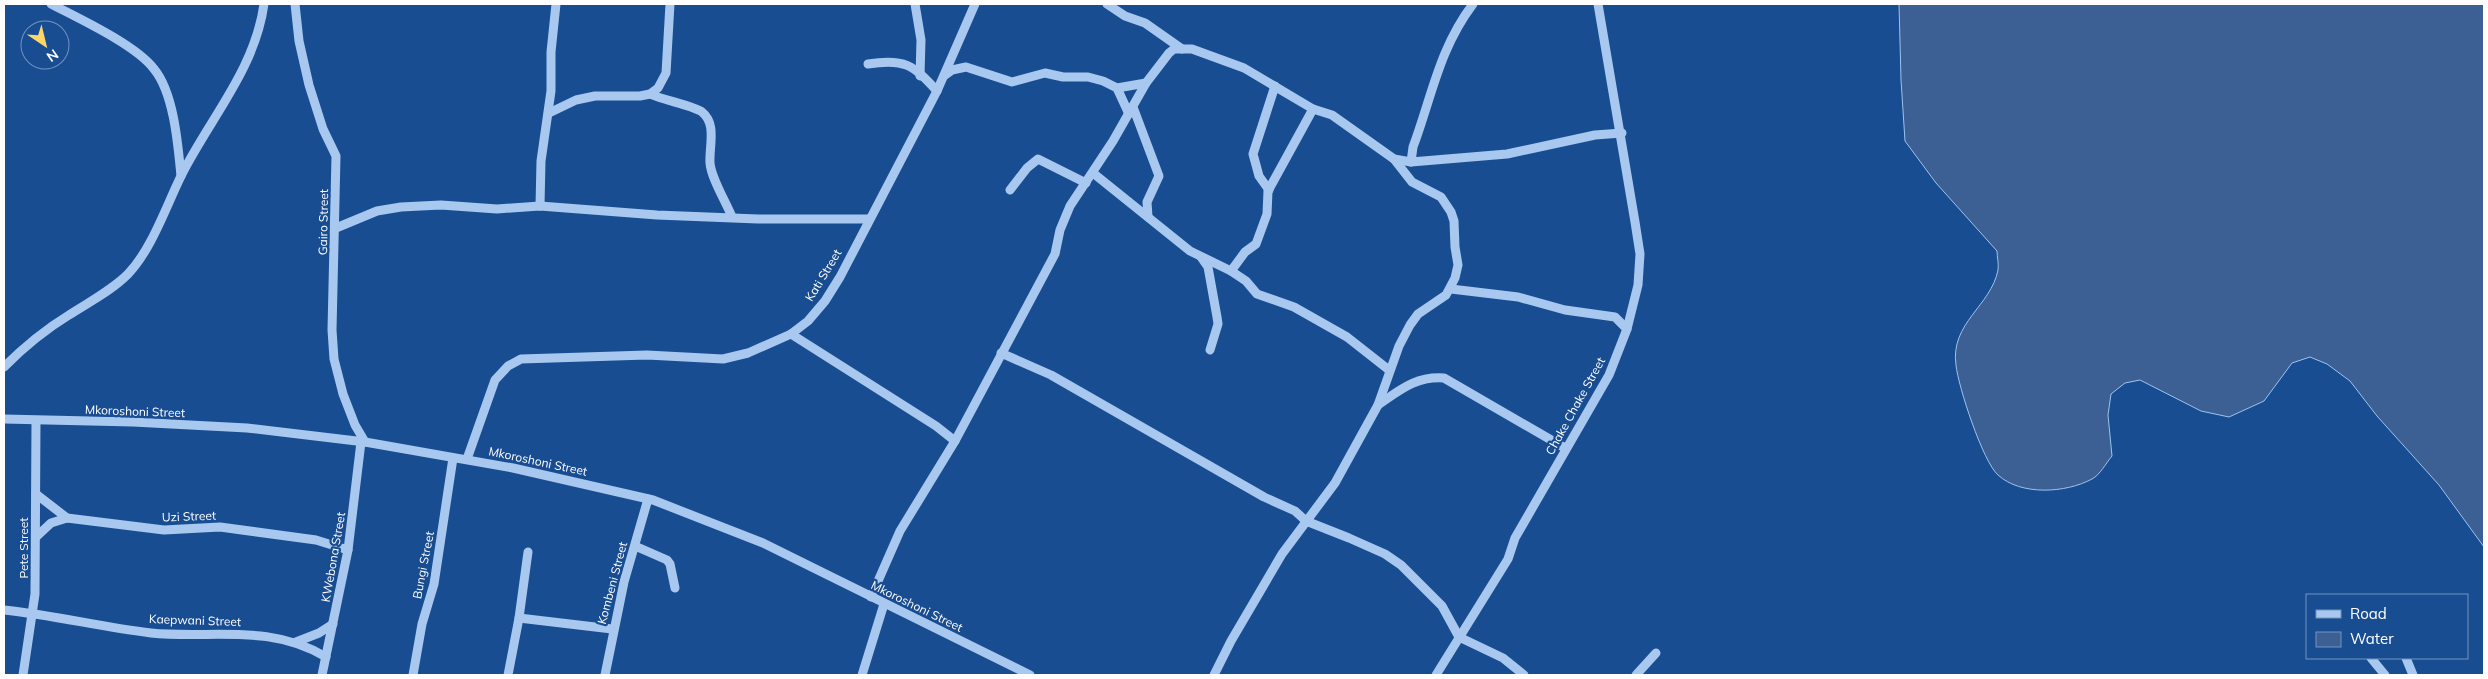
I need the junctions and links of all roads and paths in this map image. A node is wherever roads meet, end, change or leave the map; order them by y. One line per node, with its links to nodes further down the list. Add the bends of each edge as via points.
1 (51, 4): 27 (street, via 117,40 154,68 164,86 178,146)
2 (264, 4): 27 (street, via 258,32 242,73)
3 (295, 4): 35 (street, Gairo Street, via 309,85 323,129 336,156)
4 (556, 4): 22 (street)
5 (670, 4): 19 (street, via 666,73 663,83)
6 (914, 4): 13 (street, via 921,40)
7 (975, 4): 14 (street, Kati Street)
8 (1107, 4): 11 (street, via 1125,16 1145,23)
9 (1473, 4): 25 (street, via 1444,51)
10 (1598, 4): 23 (street, Chake Chake Street)
11 (1182, 49): 15 (street, via 1169,53); 16 (street, via 1200,51 1244,68)
12 (868, 64): 13 (street, via 895,61 908,64)
13 (920, 76): 18 (street)
14 (943, 78): 17 (street, via 952,70 966,67 1012,82 1045,73 1088,77); 18 (street, Kati Street)
15 (1146, 84): 17 (street); 21 (street)
16 (1275, 86): 20 (street); 30 (street, via 1253,154 1259,176)
17 (1117, 88): 21 (street)
18 (937, 91): 34 (street, Kati Street)
19 (650, 94): 22 (street, via 585,98 566,103); 32 (street, via 699,110 707,118 711,129 711,172)
20 (1313, 109): 24 (street, via 1332,115); 30 (street)
21 (1131, 111): 26 (street); 33 (street, via 1159,176 1147,202)
22 (549, 113): 31 (street, via 541,161)
23 (1622, 133): 25 (street, via 1595,135 1507,154); 39 (street, Chake Chake Street, via 1640,254 1638,285)
24 (1394, 159): 25 (street); 38 (street, via 1412,182 1441,197 1451,212 1458,265)
25 (1411, 162)
26 (1093, 173): 28 (street); 33 (street)
27 (181, 176): 43 (street, via 168,208 130,272 111,289 48,330)
28 (1086, 183): 29 (street, via 1038,159); 42 (street, via 1070,206 1054,254)
29 (1010, 190)
30 (1269, 190): 37 (street, via 1266,195 1268,214 1256,244 1245,252)
31 (540, 206): 32 (street); 35 (street, via 497,209 401,207 377,211)
32 (732, 217): 34 (street)
33 (1148, 217): 36 (street)
34 (869, 219): 40 (street, Kati Street, via 826,301)
35 (336, 228): 49 (street, Gairo Street, via 334,359 343,394)
36 (1201, 257): 37 (street); 41 (street, via 1208,267 1218,324)
37 (1231, 271): 44 (street, via 1257,294 1308,315 1347,337)
38 (1451, 289): 39 (street, via 1518,297 1566,310 1615,317); 44 (street, via 1418,314)
39 (1627, 329): 50 (street, Chake Chake Street, via 1609,375)
40 (791, 334): 48 (street); 52 (street, Kati Street, via 764,348 723,360 647,355 522,359 508,366 495,380)
41 (1210, 350)
42 (1001, 353): 48 (street); 56 (street, via 1051,375 1264,497 1295,511)
43 (4, 367)
44 (1389, 370): 45 (street)
45 (1378, 405): 50 (street, via 1420,380 1444,378); 56 (street, via 1335,483)
46 (4, 419): 47 (street, Mkoroshoni Street)
47 (36, 421): 49 (street, Mkoroshoni Street, via 228,427); 53 (street, Pete Street)
48 (955, 441): 62 (street, via 900,531)
49 (363, 442): 51 (street, Mkoroshoni Street); 59 (street, KWebona Street)
50 (1565, 448): 69 (street, Chake Chake Street, via 1515,538 1508,559)
51 (454, 458): 52 (street, Mkoroshoni Street); 77 (street, Bungi Street, via 434,584 422,624)
52 (467, 459): 54 (street, Mkoroshoni Street)
53 (36, 494): 55 (street); 57 (street, Pete Street)
54 (648, 499): 58 (street, Kombeni Street); 62 (street, Mkoroshoni Street, via 763,543)
55 (67, 518): 57 (street, via 51,523); 59 (street, Uzi Street, via 164,530 220,527 316,540)
56 (1306, 521): 69 (street, via 1385,554 1401,565 1442,606); 82 (street, via 1273,569)
57 (36, 537): 65 (street, Pete Street)
58 (635, 546): 61 (street, via 667,560); 68 (street, Kombeni Street)
59 (348, 550): 67 (street, KWebona Street)
60 (528, 552): 66 (street)
61 (675, 588)
62 (871, 597): 63 (street, Mkoroshoni Street)
63 (884, 604): 80 (street); 81 (street, Mkoroshoni Street)
64 (4, 610): 65 (street, Kaepwani Street)
65 (32, 613): 70 (street, Kaepwani Street, via 151,633 260,634); 75 (street, Pete Street)
66 (519, 618): 68 (street); 78 (street)
67 (333, 624): 70 (street); 72 (street, KWebona Street)
68 (612, 629): 79 (street, Kombeni Street)
69 (1458, 637): 83 (street, Chake Chake Street); 84 (street, via 1503,658)
70 (296, 642): 72 (street, Kaepwani Street)
71 (1656, 653): 85 (street)
72 (326, 657): 76 (street, KWebona Street)
73 (2372, 659): 86 (street)
74 (2406, 659): 87 (street)
75 (23, 675)
76 (322, 675)
77 (413, 675)
78 (508, 675)
79 (605, 675)
80 (862, 675)
81 (1030, 675)
82 (1214, 675)
83 (1436, 675)
84 (1524, 675)
85 (1636, 675)
86 (2385, 675)
87 (2413, 675)

